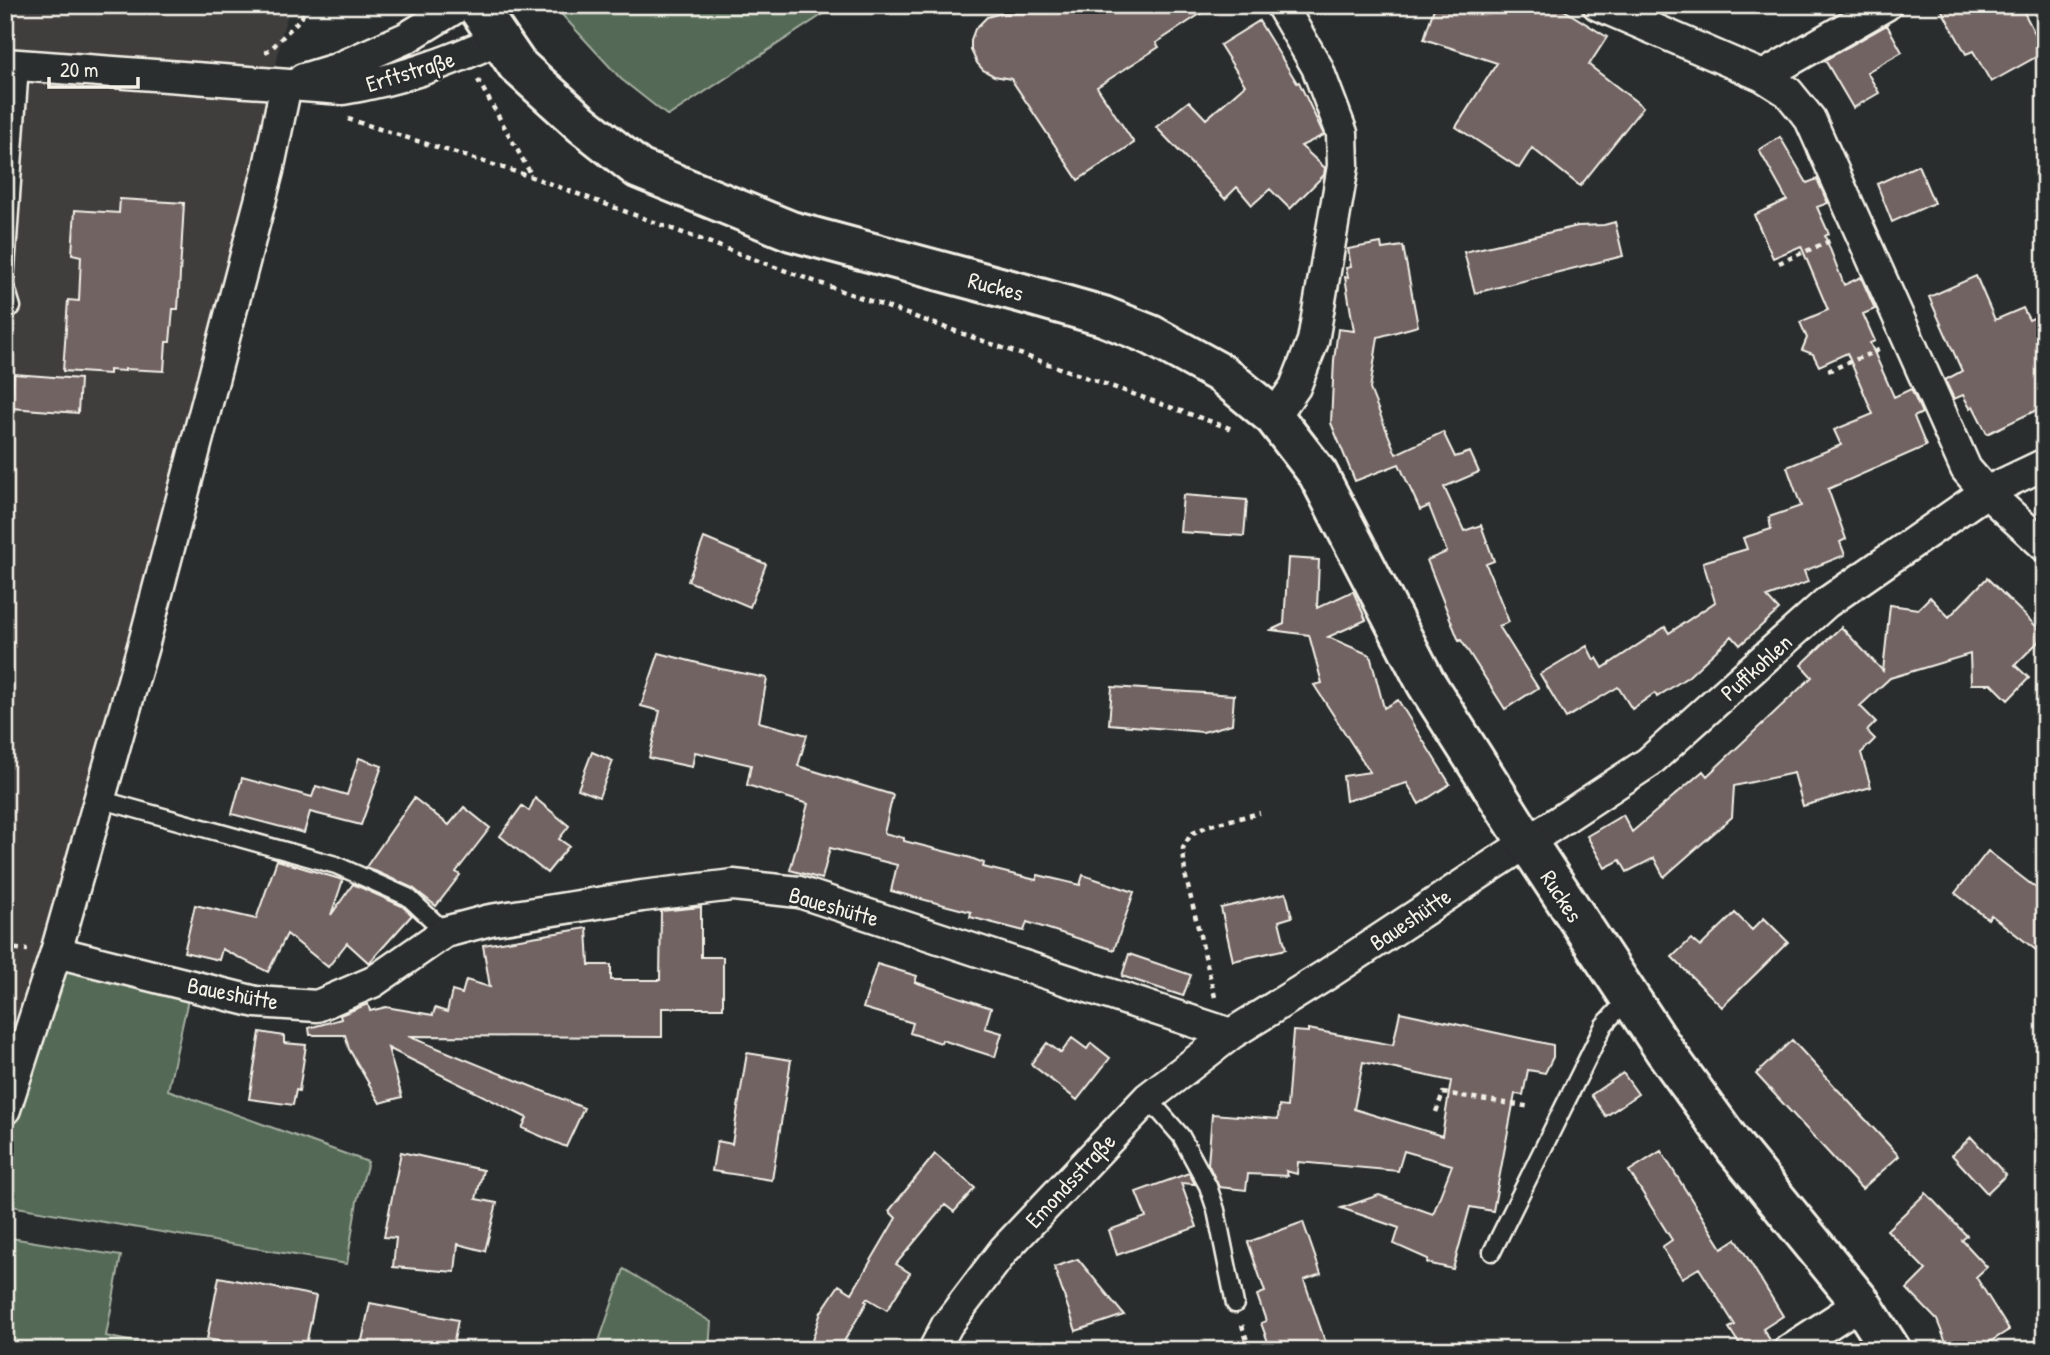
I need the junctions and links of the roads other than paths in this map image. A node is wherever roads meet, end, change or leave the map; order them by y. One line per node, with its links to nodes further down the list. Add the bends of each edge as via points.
1 (460, 5): 9 (street, Erftstraße, via 406,38 336,69)
2 (476, 5): 6 (main road, Ruckes)
3 (1281, 5): 12 (street, via 1317,67 1342,133 1343,166 1313,341 1295,387)
4 (1598, 5): 8 (street)
5 (1886, 5): 8 (street)
6 (501, 16): 9 (street, Erftstraße, via 464,55 385,82 343,89); 12 (main road, Ruckes, via 577,99 698,195 791,231 1115,321 1222,374)
7 (13, 64): 9 (street, Erftstraße); 10 (lane)
8 (1763, 76): 14 (street, via 1788,92 1810,120 1966,469)
9 (285, 85): 16 (street, via 265,184)
10 (5, 284): 11 (lane)
11 (12, 307)
12 (1274, 417): 17 (main road, Ruckes, via 1318,474 1426,683)
13 (2045, 464): 14 (street, Puffkohlen)
14 (1986, 492): 15 (street); 17 (street, Puffkohlen, via 1826,603 1650,762)
15 (2045, 546)
16 (99, 800): 18 (lane, via 337,865 408,897); 19 (street)
17 (1527, 842): 20 (main road, Ruckes); 21 (street, Baueshütte, via 1326,975)
18 (445, 932): 19 (street, Baueshütte, via 373,982 317,1006 256,1002); 21 (street, Baueshütte, via 490,920 704,888 733,885 799,892)
19 (57, 952): 23 (street)
20 (1629, 997): 24 (lane, via 1604,1025); 25 (main road, Ruckes, via 1727,1138)
21 (1223, 1031): 22 (street, Emondsstraße)
22 (1148, 1098): 26 (lane, via 1181,1136 1208,1186); 27 (street, Emondsstraße, via 1004,1250 947,1325)
23 (5, 1109)
24 (1492, 1252)
25 (1861, 1303): 28 (street); 29 (main road, Ruckes)
26 (1235, 1304)
27 (934, 1350)
28 (1789, 1350)
29 (1891, 1350)

